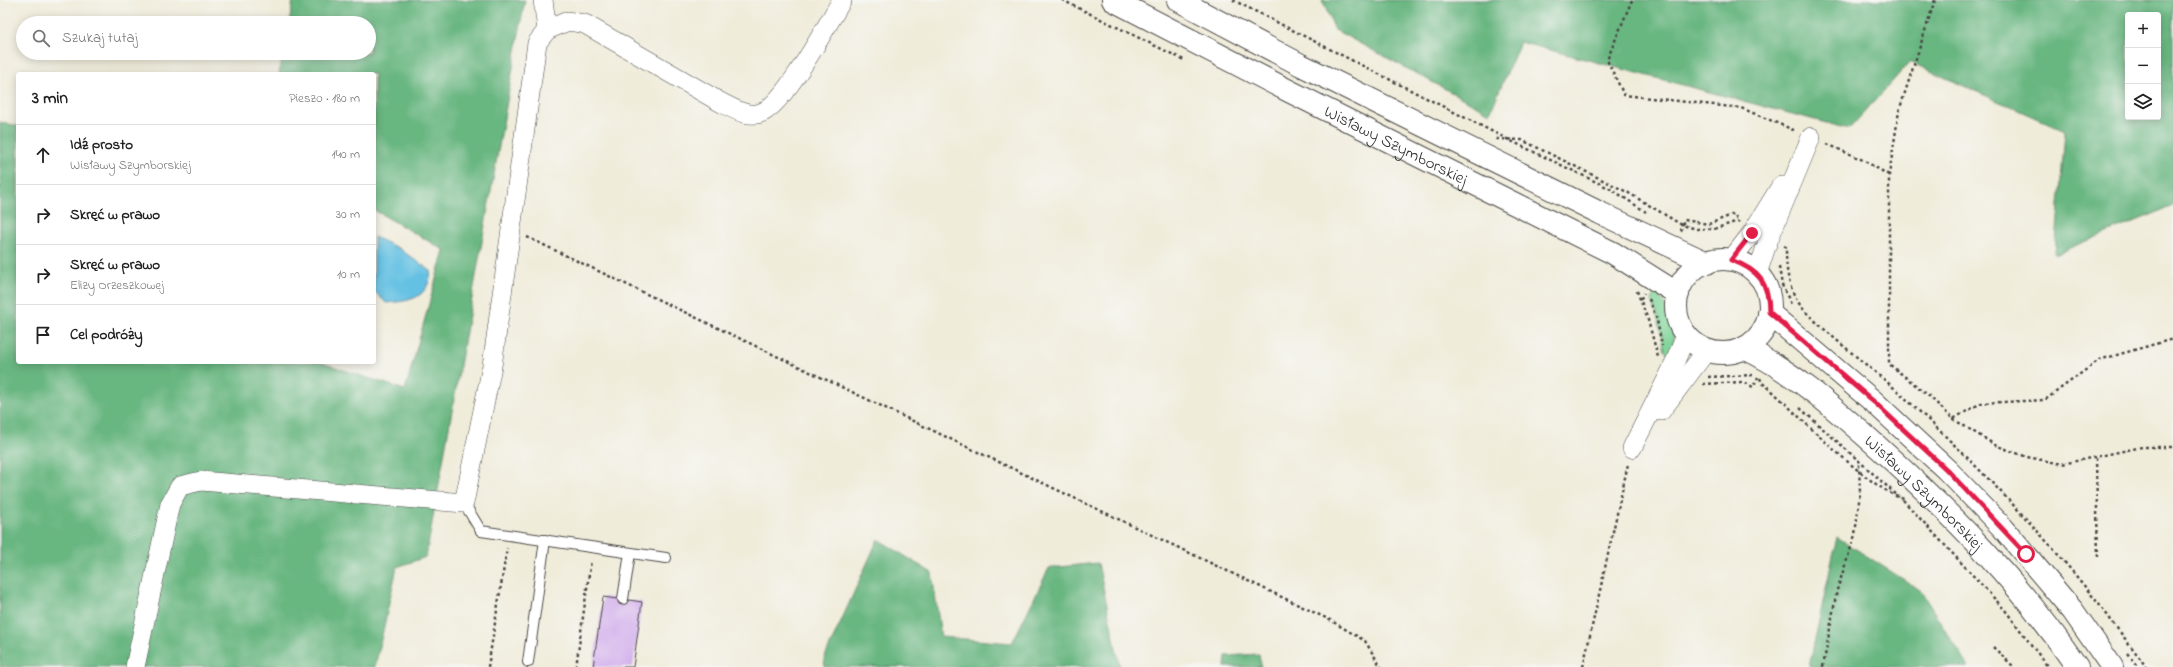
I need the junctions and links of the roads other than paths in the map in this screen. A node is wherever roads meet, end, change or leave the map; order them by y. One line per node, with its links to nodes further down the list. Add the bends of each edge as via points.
1 (543, 0): 5 (street)
2 (842, 0): 5 (street, via 781,98 762,113 742,113 585,24 568,21)
3 (1113, 0): 9 (main road, Wisławy Szymborskiej, via 1613,253)
4 (1178, 0): 7 (main road, Wisławy Szymborskiej, via 1301,65)
5 (547, 30): 14 (street, via 537,43 509,229 492,366)
6 (1731, 260): 7 (main road); 8 (main road, via 1745,265); 8 (street, via 1752,233 1811,137)
7 (1707, 263): 9 (main road, via 1688,275)
8 (1757, 274): 10 (main road, via 1765,285 1769,298)
9 (1678, 294): 11 (main road, via 1676,308 1679,322)
10 (1769, 312): 12 (main road, via 1761,333); 22 (main road, Wisławy Szymborskiej, via 1874,402 2003,528 2073,611)
11 (1686, 335): 13 (main road); 13 (street, via 1632,448)
12 (1744, 348): 13 (main road, via 1719,353); 21 (main road, Wisławy Szymborskiej, via 1768,360 1812,390 1921,486 1990,555 2051,628)
13 (1706, 350)
14 (464, 503): 15 (lane, via 481,531); 20 (street, via 201,481 180,486 170,504)
15 (545, 540): 16 (lane); 19 (lane)
16 (630, 552): 17 (lane); 18 (lane)
17 (666, 558)
18 (623, 600)
19 (528, 662)
20 (136, 667)
21 (2077, 667)
22 (2112, 667)

